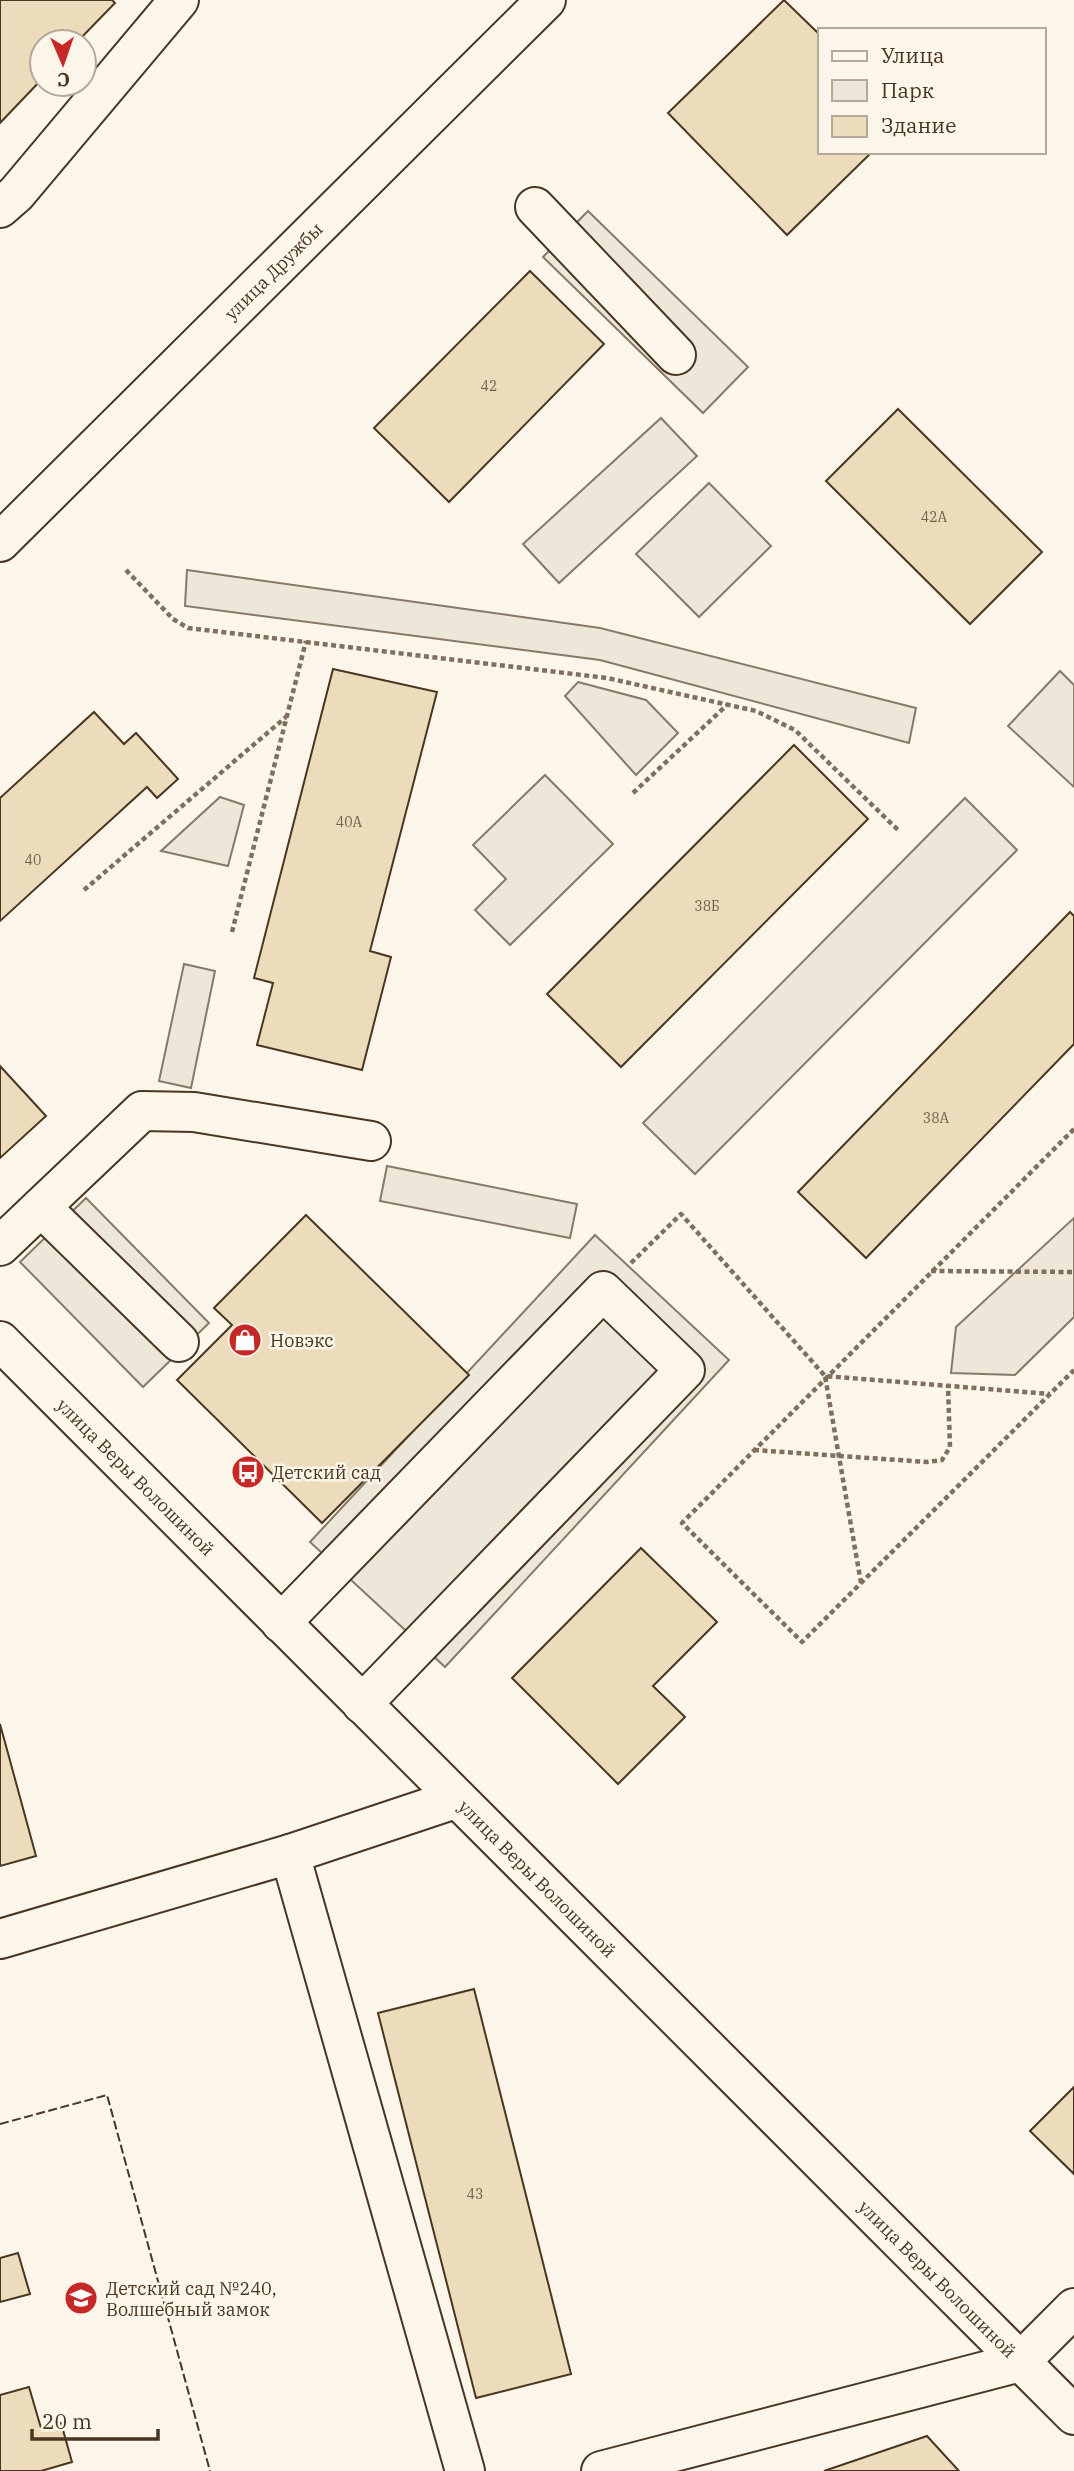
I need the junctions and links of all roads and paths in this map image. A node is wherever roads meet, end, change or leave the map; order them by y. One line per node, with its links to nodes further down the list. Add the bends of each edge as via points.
1 (179, 0): 4 (street)
2 (546, 0): 6 (street, улица Дружбы)
3 (535, 207): 5 (street)
4 (0, 208)
5 (676, 355)
6 (0, 542)
7 (126, 570): 8 (path, via 173,619 188,628)
8 (306, 641): 9 (path, via 607,678); 10 (path)
9 (727, 704): 11 (path); 12 (path, via 756,711 795,730)
10 (287, 716): 13 (path); 14 (path)
11 (633, 793)
12 (898, 830)
13 (85, 890)
14 (232, 932)
15 (1074, 1129): 19 (path)
16 (371, 1141): 17 (street, via 194,1112 142,1111)
17 (41, 1207): 18 (street); 23 (street)
18 (0, 1246)
19 (931, 1271): 20 (path); 25 (path)
20 (1074, 1272)
21 (603, 1291): 25 (path, via 681,1214); 31 (street); 32 (street, via 685,1370)
22 (0, 1341): 31 (street, улица Веры Волошиной)
23 (179, 1342)
24 (1074, 1370): 27 (path)
25 (825, 1377): 26 (path); 28 (path); 29 (path)
26 (948, 1385): 27 (path); 29 (path, via 950,1447 942,1460)
27 (1051, 1394): 30 (path)
28 (753, 1450): 29 (path); 30 (path, via 682,1523 802,1642)
29 (839, 1456): 30 (path)
30 (861, 1583)
31 (281, 1623): 32 (street, улица Веры Волошиной)
32 (362, 1704): 33 (street, улица Веры Волошиной)
33 (455, 1799): 34 (street); 37 (street, улица Веры Волошиной)
34 (290, 1854): 35 (street); 40 (street)
35 (0, 1939)
36 (1074, 2308): 37 (street)
37 (1020, 2362): 38 (street, улица Веры Волошиной); 39 (street)
38 (1074, 2415)
39 (626, 2468)
40 (465, 2471)

